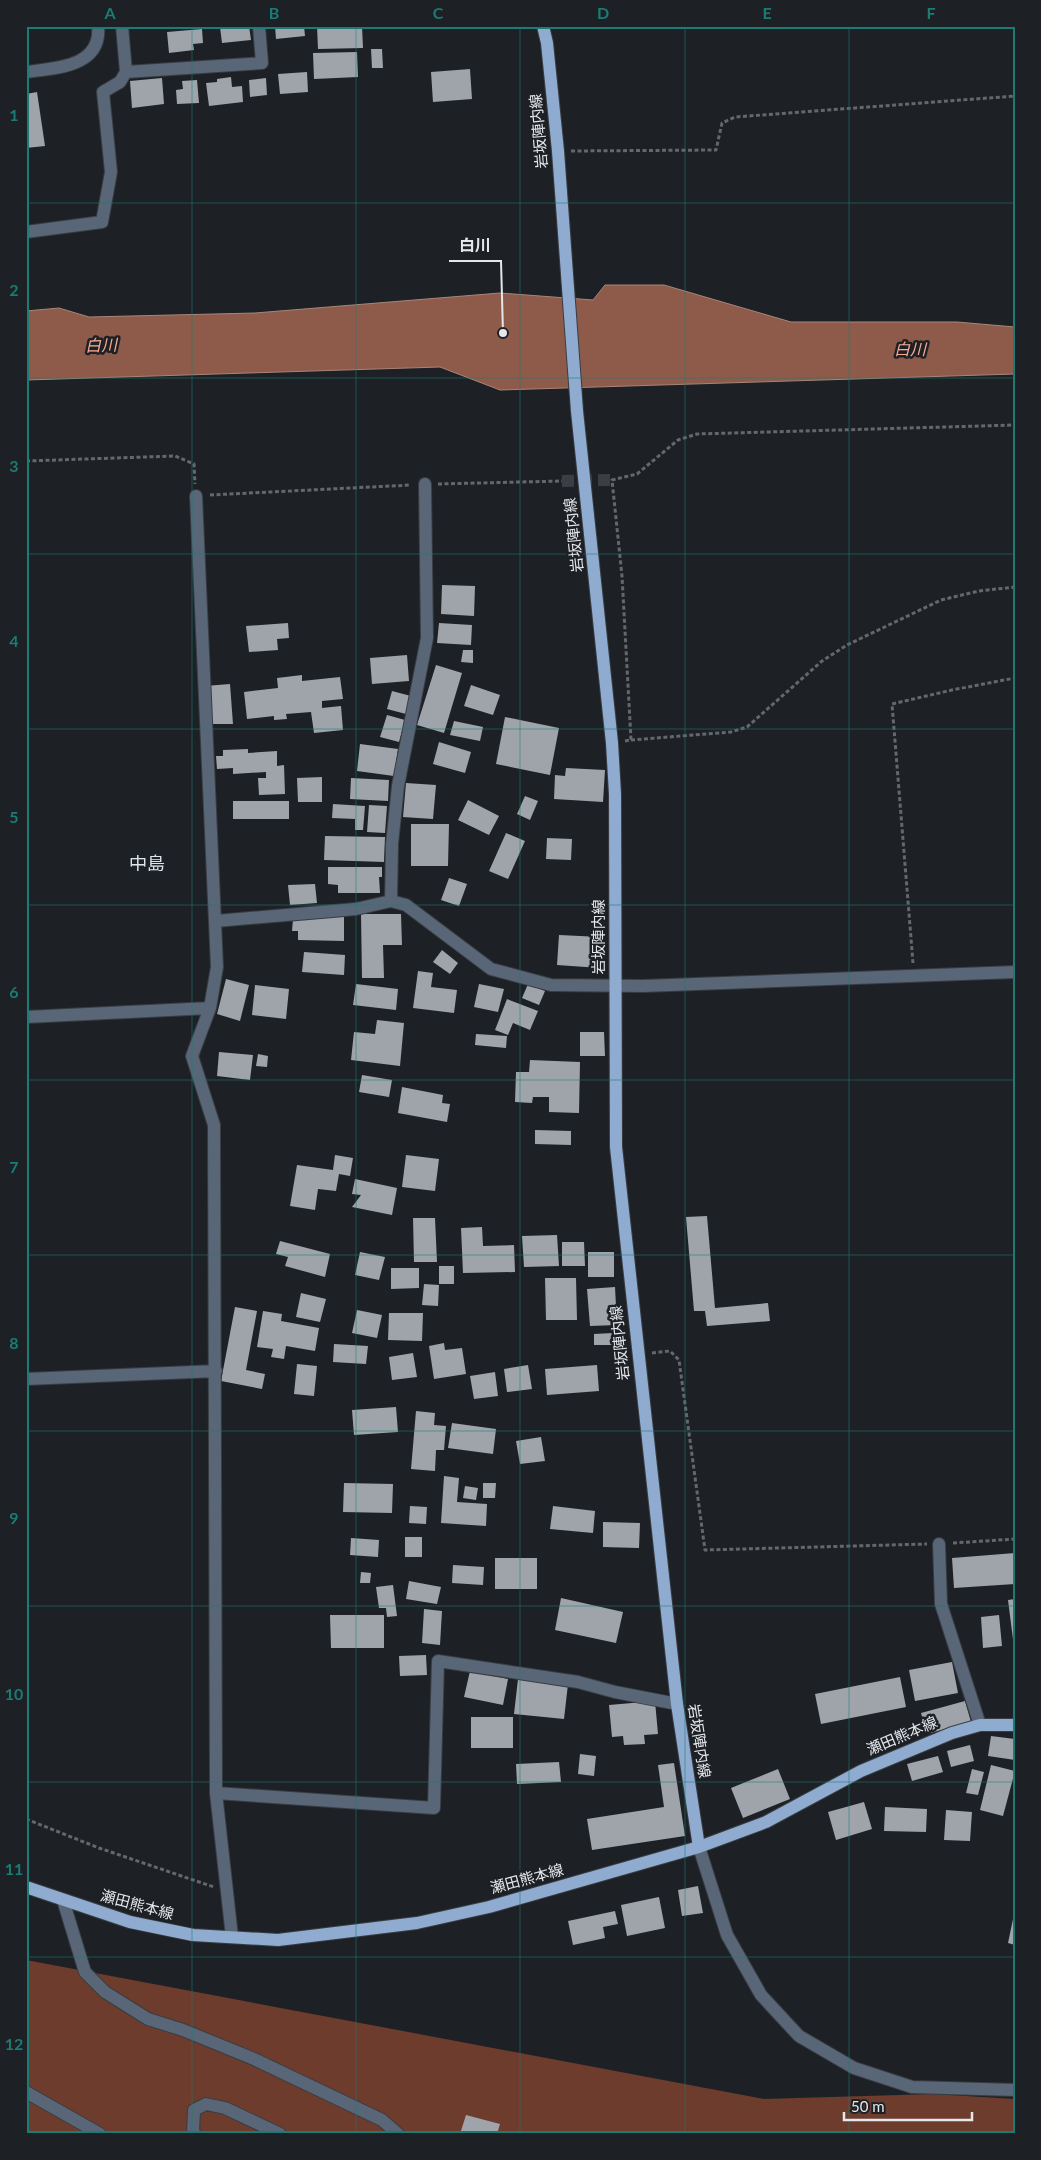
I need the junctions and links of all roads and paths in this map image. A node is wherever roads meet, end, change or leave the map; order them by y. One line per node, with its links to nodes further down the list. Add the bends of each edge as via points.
1 (98, 26): 5 (street, via 99,36 92,54 71,65)
2 (122, 26): 6 (street)
3 (259, 26): 6 (street, via 262,63)
4 (543, 26): 8 (main road, 岩坂陣内線)
5 (26, 72)
6 (126, 72): 9 (street, via 120,82 104,92 111,172 102,222)
7 (1015, 96): 8 (path, via 735,117 722,123 716,150)
8 (558, 151): 18 (main road, 岩坂陣内線, via 577,411)
9 (26, 232)
10 (1015, 425): 17 (path, via 697,434 678,440 637,474 612,480 622,576)
11 (26, 460): 14 (path, via 175,456 194,464)
12 (562, 481): 13 (path)
13 (425, 484): 14 (path); 19 (street, via 427,638 398,786)
14 (196, 496): 20 (street)
15 (1015, 586): 17 (path, via 941,600 847,645 822,661 747,727 731,732)
16 (1015, 678): 22 (path, via 892,704)
17 (631, 740): 18 (path)
18 (612, 742): 23 (main road, 岩坂陣内線)
19 (391, 901): 20 (street, via 356,908); 23 (street, via 406,905 491,968 551,985)
20 (216, 921): 24 (street, via 217,967)
21 (1015, 972): 22 (street)
22 (914, 976): 23 (street)
23 (615, 985): 26 (main road, 岩坂陣内線, via 616,1147)
24 (210, 1008): 25 (street); 27 (street, via 192,1056 214,1126)
25 (26, 1017)
26 (638, 1355): 30 (path, via 670,1351 679,1360 705,1550); 31 (main road, 岩坂陣内線)
27 (216, 1371): 28 (street); 34 (street)
28 (26, 1380)
29 (1015, 1539): 30 (path)
30 (939, 1544): 32 (street, via 941,1604)
31 (677, 1704): 34 (street, via 578,1682 438,1661 434,1808); 36 (main road, 岩坂陣内線)
32 (980, 1725): 33 (main road, 瀬田熊本線); 36 (main road, 瀬田熊本線, via 912,1748 861,1771 766,1822)
33 (1015, 1725)
34 (216, 1793): 38 (street)
35 (26, 1819): 38 (path)
36 (699, 1847): 40 (main road, 瀬田熊本線, via 489,1907 417,1923 278,1940); 41 (street, via 727,1935 761,1994 799,2036 854,2068 912,2087)
37 (26, 1886): 39 (main road, 瀬田熊本線)
38 (226, 1892): 40 (street)
39 (63, 1900): 40 (main road, 瀬田熊本線, via 130,1922 193,1935); 46 (street, via 85,1972 105,1992 148,2019 254,2060 382,2120)
40 (232, 1937)
41 (1015, 2090)
42 (26, 2092): 43 (street)
43 (100, 2134)
44 (195, 2134): 45 (street, via 194,2110 206,2104 225,2108)
45 (280, 2134)
46 (398, 2134)

